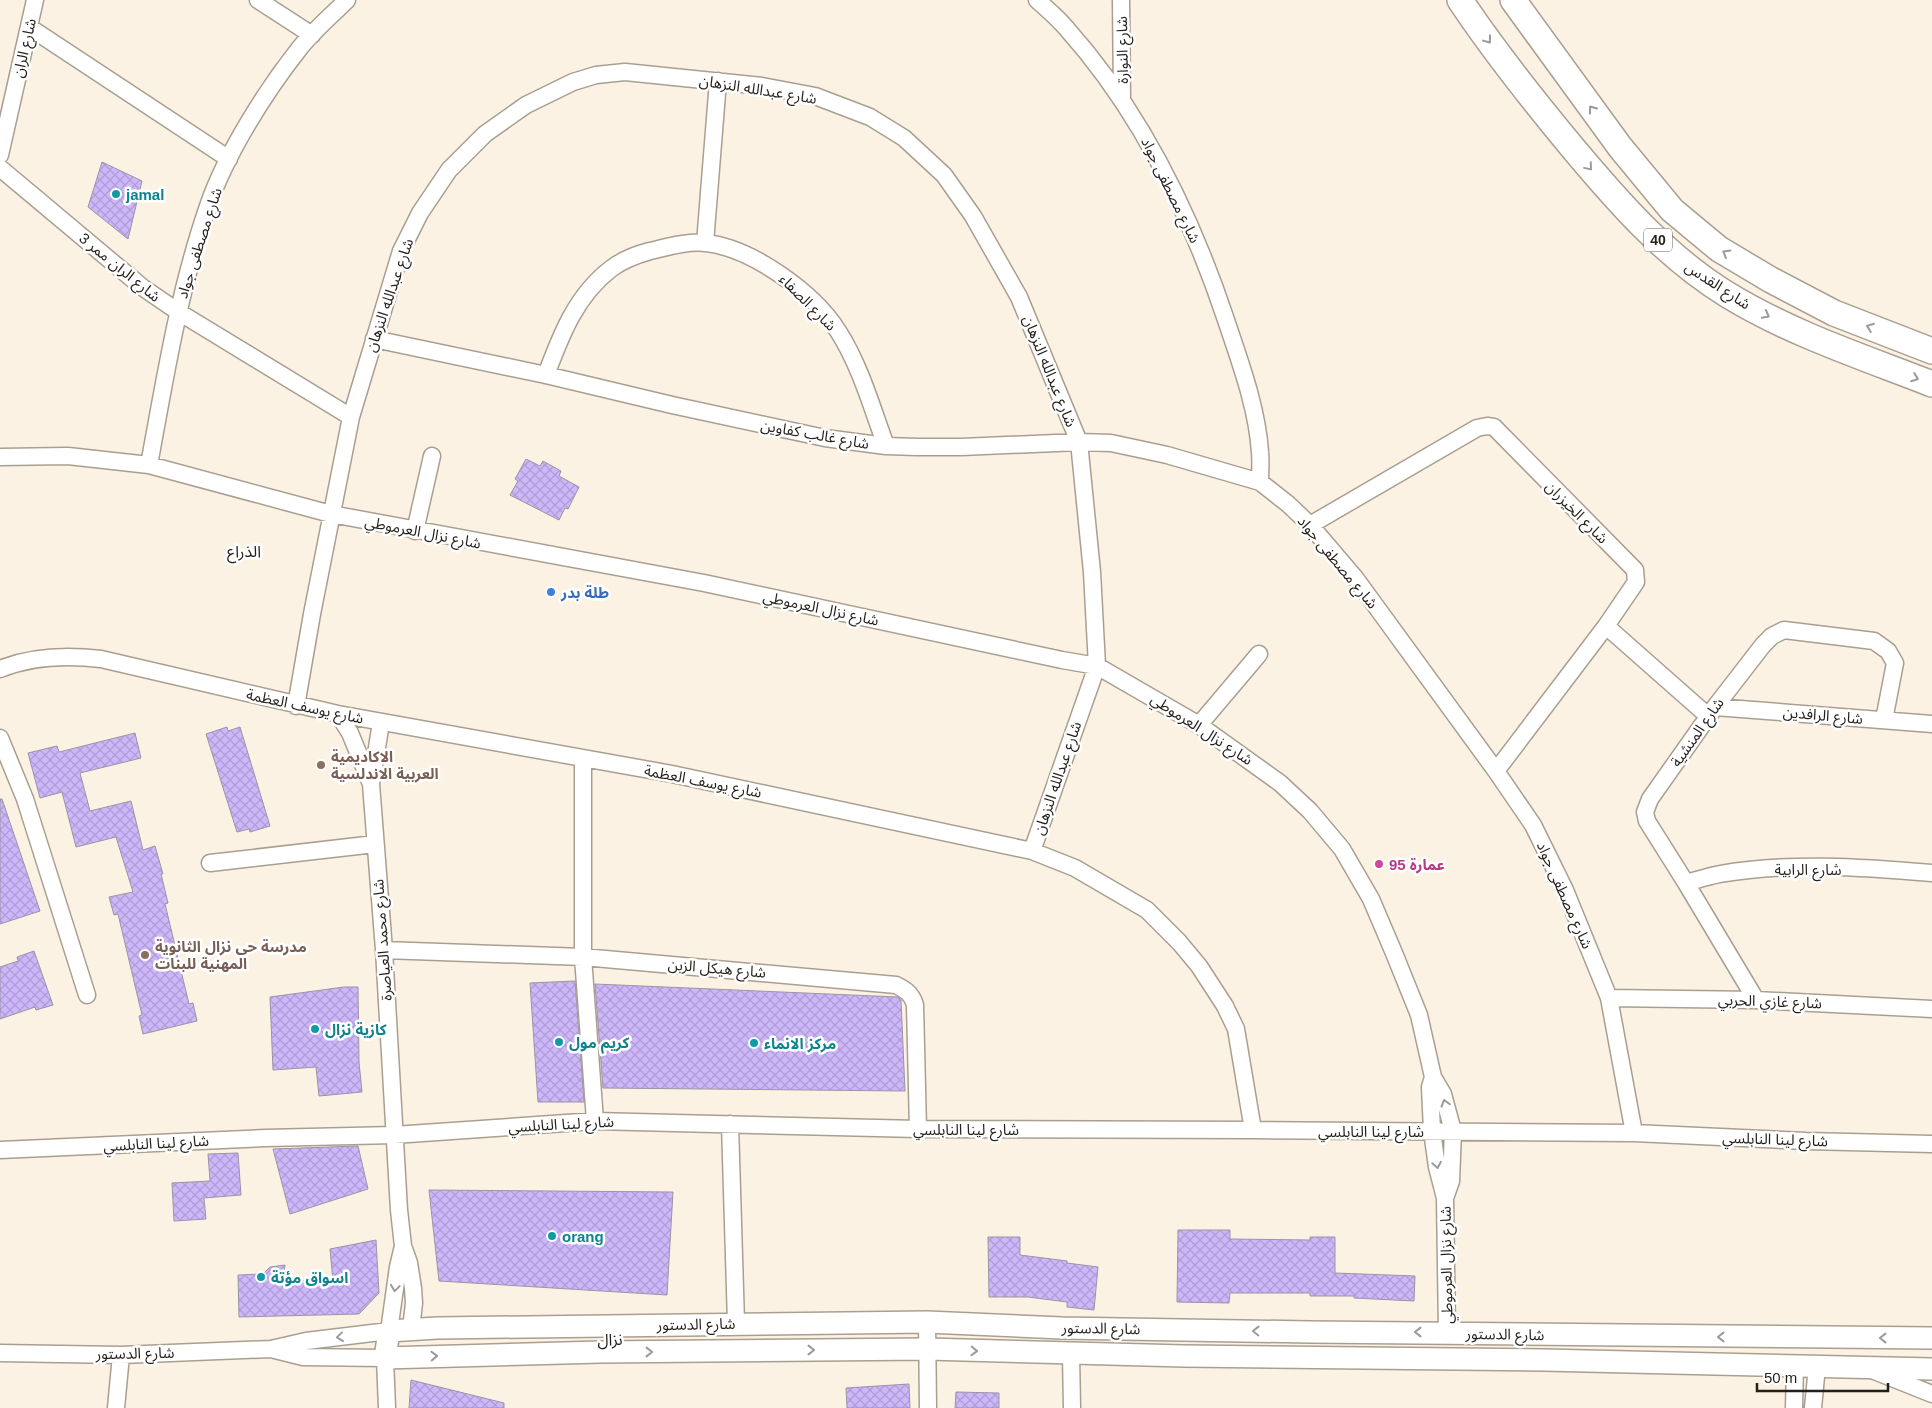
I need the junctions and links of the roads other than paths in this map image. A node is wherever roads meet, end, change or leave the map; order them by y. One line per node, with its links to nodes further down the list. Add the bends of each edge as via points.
1 (35, 0): 8 (street, شارع الران)
2 (258, 0): 9 (street)
3 (347, 0): 9 (street, شارع مصطفى جواد)
4 (1037, 0): 11 (street, شارع مصطفى جواد, via 1067,28)
5 (1121, 0): 11 (street, شارع النوارة)
6 (1460, 0): 20 (highway, شارع القدس / 40, one-way to 20, via 1540,108 1618,202 1674,256 1727,295 1800,334)
7 (1513, 0): 18 (highway, شارع القدس / 40, one-way to 7, via 1834,313 1771,280 1719,249 1672,210 1626,154)
8 (29, 27): 12 (street, شارع الران); 13 (street)
9 (312, 35): 13 (street, شارع مصطفى جواد, via 273,84)
10 (718, 81): 15 (street); 17 (street, شارع عبدالله النزهان, via 625,72 596,75 573,82 526,105 485,134 449,170 420,213 401,251); 22 (street, شارع عبدالله النزهان, via 815,96 870,117 904,138 944,175 973,216 1019,297)
11 (1122, 100): 27 (street, شارع مصطفى جواد, via 1178,200 1210,274 1256,420)
12 (0, 155)
13 (229, 159): 16 (street, شارع مصطفى جواد, via 208,205)
14 (0, 168): 16 (street, شارع الران ممر 3, via 123,272)
15 (706, 243): 19 (street, شارع الصفاء, via 666,247 628,258 612,268 594,284 573,311); 23 (street, شارع الصفاء, via 732,250 775,270 828,318 856,366)
16 (177, 311): 21 (street, شارع الران ممر 3); 26 (street, شارع مصطفى جواد)
17 (374, 340): 19 (street, شارع غالب كفاوين); 21 (street, شارع عبدالله النزهان)
18 (1932, 350)
19 (546, 375): 23 (street, شارع غالب كفاوين, via 825,438)
20 (1932, 384)
21 (351, 416): 28 (street, شارع عبدالله النزهان)
22 (1078, 442): 23 (street, شارع غالب كفاوين, via 961,448); 27 (street, شارع غالب كفاوين, via 1111,443 1167,455); 33 (street, شارع عبدالله النزهان, via 1092,572)
23 (886, 446)
24 (432, 456): 30 (street)
25 (0, 457): 26 (street, شارع نزال العرموطي, via 68,456)
26 (149, 465): 28 (street, شارع نزال العرموطي)
27 (1260, 482): 29 (street, شارع مصطفى جواد)
28 (331, 514): 30 (street, شارع نزال العرموطي); 35 (street, شارع عبدالله النزهان)
29 (1310, 524): 31 (street, شارع الخيزران, via 1477,428 1494,427 1635,570 1636,582); 44 (street, شارع مصطفى جواد, via 1356,578)
30 (416, 531): 33 (street, شارع نزال العرموطي, via 704,583)
31 (1606, 626): 36 (street); 44 (street, شارع الخيزران)
32 (1259, 654): 40 (street)
33 (1096, 666): 40 (street, شارع نزال العرموطي); 47 (street, شارع عبدالله النزهان)
34 (0, 669): 35 (street, شارع يوسف العظمة, via 44,658 74,656 100,659)
35 (296, 706): 37 (street, شارع يوسف العظمة)
36 (1712, 711): 38 (street, شارع الرافدين); 38 (street, شارع المنشية, via 1763,645 1784,630 1874,641 1888,651 1895,663); 50 (street, شارع المنشية, via 1650,799 1645,812 1646,822)
37 (338, 714): 39 (street, شارع يوسف العظمة); 45 (street, شارع محمد العياصرة, via 355,743)
38 (1884, 720): 41 (street, شارع الرافدين)
39 (381, 723): 43 (street, شارع يوسف العظمة); 45 (street, شارع محمد العياصرة)
40 (1199, 724): 57 (street, شارع نزال العرموطي, via 1280,782 1342,849 1371,899 1419,1015)
41 (1932, 724)
42 (0, 738): 53 (street, via 25,799)
43 (583, 758): 47 (street, شارع يوسف العظمة); 52 (street)
44 (1496, 772): 54 (street, شارع مصطفى جواد, via 1533,825 1565,890)
45 (371, 784): 46 (street, شارع محمد العياصرة)
46 (375, 844): 48 (street); 51 (street, شارع محمد العياصرة)
47 (1032, 851): 61 (street, شارع يوسف العظمة, via 1075,868 1147,910 1199,966 1236,1030)
48 (210, 863)
49 (1932, 873): 50 (street, شارع الرابية, via 1816,867 1757,869 1718,874)
50 (1686, 884): 55 (street, شارع المنشية)
51 (384, 950): 52 (street, شارع هيكل الزبن); 65 (street, شارع محمد العياصرة)
52 (583, 957): 58 (street); 60 (street, شارع هيكل الزبن, via 881,982 901,987 913,997 915,1005)
53 (87, 996)
54 (1609, 998): 55 (street, شارع غازي الحربي); 64 (street, شارع مصطفى جواد)
55 (1756, 1000): 56 (street, شارع غازي الحربي)
56 (1932, 1008)
57 (1433, 1077): 62 (street, شارع نزال العرموطي, via 1430,1087); 63 (street, شارع نزال العرموطي, one-way to 57, via 1443,1094)
58 (595, 1120): 59 (street, شارع لينا النابلسي); 65 (street, شارع لينا النابلسي)
59 (730, 1124): 60 (street, شارع لينا النابلسي); 71 (street)
60 (918, 1130): 61 (street, شارع لينا النابلسي)
61 (1254, 1130): 62 (street, شارع لينا النابلسي)
62 (1432, 1131): 63 (street, شارع لينا النابلسي); 68 (street, شارع نزال العرموطي, one-way to 68)
63 (1453, 1131): 64 (street, شارع لينا النابلسي); 68 (street, شارع نزال العرموطي, via 1451,1181)
64 (1634, 1133): 66 (street, شارع لينا النابلسي)
65 (394, 1135): 67 (street, شارع لينا النابلسي); 69 (street, شارع محمد العياصرة)
66 (1932, 1144)
67 (0, 1150)
68 (1445, 1198): 74 (street, شارع نزال العرموطي)
69 (403, 1246): 72 (street, شارع محمد العياصرة, via 413,1288); 73 (street, شارع محمد العياصرة, one-way to 73)
70 (927, 1322): 71 (main road, شارع الدستور); 74 (main road, شارع الدستور, one-way to 70, via 1062,1328); 77 (street)
71 (736, 1323): 72 (main road, شارع الدستور)
72 (411, 1329): 73 (main road, شارع الدستور); 81 (main road, شارع محمد العياصرة)
73 (389, 1331): 76 (street, شارع الدستور, one-way to 76, via 306,1341); 82 (main road, شارع محمد العياصرة)
74 (1447, 1333): 75 (main road, شارع الدستور, one-way to 74, via 1575,1336)
75 (1932, 1333)
76 (271, 1349): 80 (street, شارع الدستور); 82 (street, شارع الدستور, via 303,1357)
77 (927, 1349): 79 (main road, شارع الدستور, one-way to 79); 81 (main road, شارع الدستور, one-way to 77); 90 (street)
78 (0, 1353): 80 (street, شارع الدستور)
79 (1071, 1354): 83 (main road, شارع الدستور); 91 (street)
80 (122, 1355): 88 (street)
81 (406, 1357): 82 (main road, شارع الدستور)
82 (385, 1358): 89 (street)
83 (1795, 1365): 84 (main road, شارع الدستور); 92 (street)
84 (1817, 1366): 85 (main road, شارع الدستور); 93 (street)
85 (1868, 1368): 86 (main road, شارع الدستور); 87 (street)
86 (1932, 1369)
87 (1932, 1394)
88 (116, 1408)
89 (387, 1408)
90 (928, 1408)
91 (1072, 1408)
92 (1794, 1408)
93 (1813, 1408)

